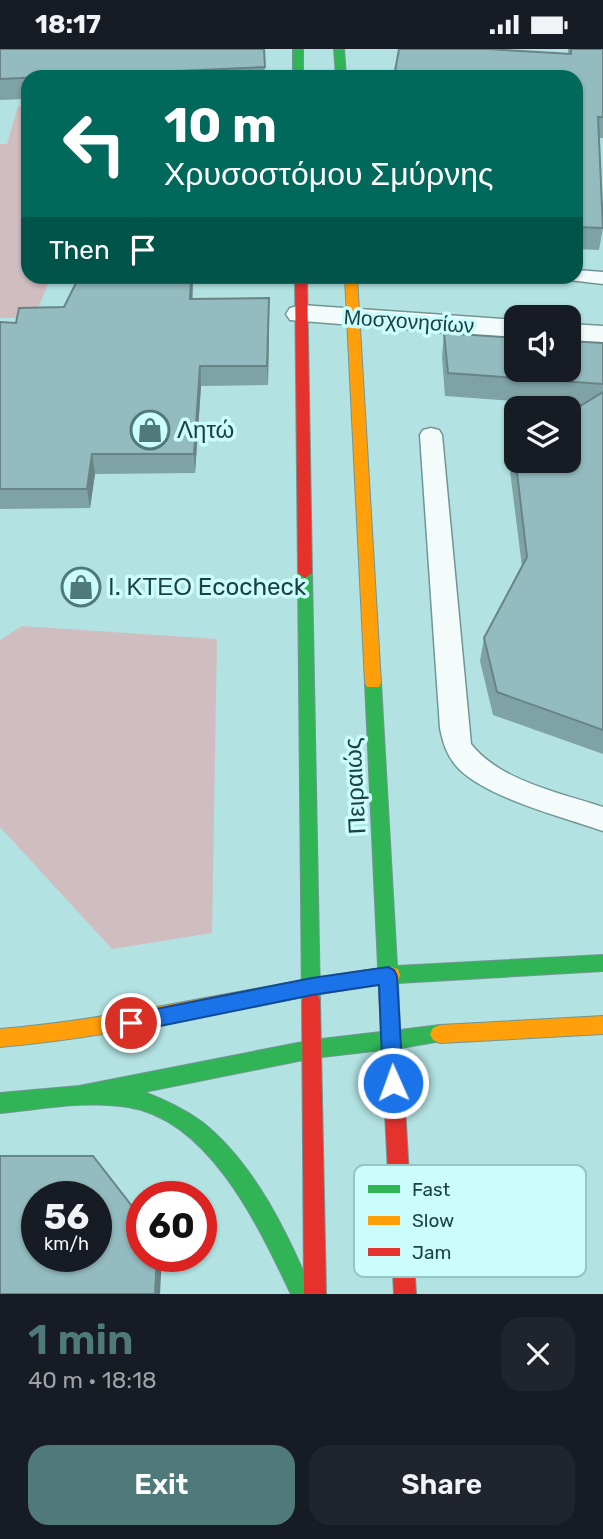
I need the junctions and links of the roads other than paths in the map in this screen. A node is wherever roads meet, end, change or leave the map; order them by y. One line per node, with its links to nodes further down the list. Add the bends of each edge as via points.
1 (298, 49): 3 (main road)
2 (339, 49): 4 (main road)
3 (298, 70)
4 (340, 70)
5 (583, 276): 6 (lane)
6 (603, 278)
7 (301, 284): 9 (main road, Πειραιώς)
8 (351, 284): 10 (main road, Πειραιώς)
9 (301, 314): 10 (street, Μοσχονησίων); 18 (main road, Πειραιώς)
10 (353, 317): 11 (street, Μοσχονησίων); 17 (main road, Πειραιώς)
11 (504, 328)
12 (581, 334): 13 (street)
13 (603, 335)
14 (430, 435): 15 (lane, via 459,749 476,768 504,783)
15 (603, 819)
16 (603, 963): 17 (main road)
17 (388, 976): 18 (main road); 20 (main road, Πειραιώς)
18 (312, 986): 21 (main road, via 101,1028); 22 (main road, Πειραιώς)
19 (603, 1024): 20 (main road)
20 (391, 1036): 22 (main road); 25 (main road, Πειραιώς)
21 (0, 1038)
22 (311, 1049): 23 (main road); 27 (main road, Πειραιώς)
23 (94, 1094): 24 (main road); 26 (main road, via 137,1099 177,1116 215,1146 246,1187)
24 (0, 1103)
25 (398, 1165)
26 (302, 1294)
27 (314, 1294)

